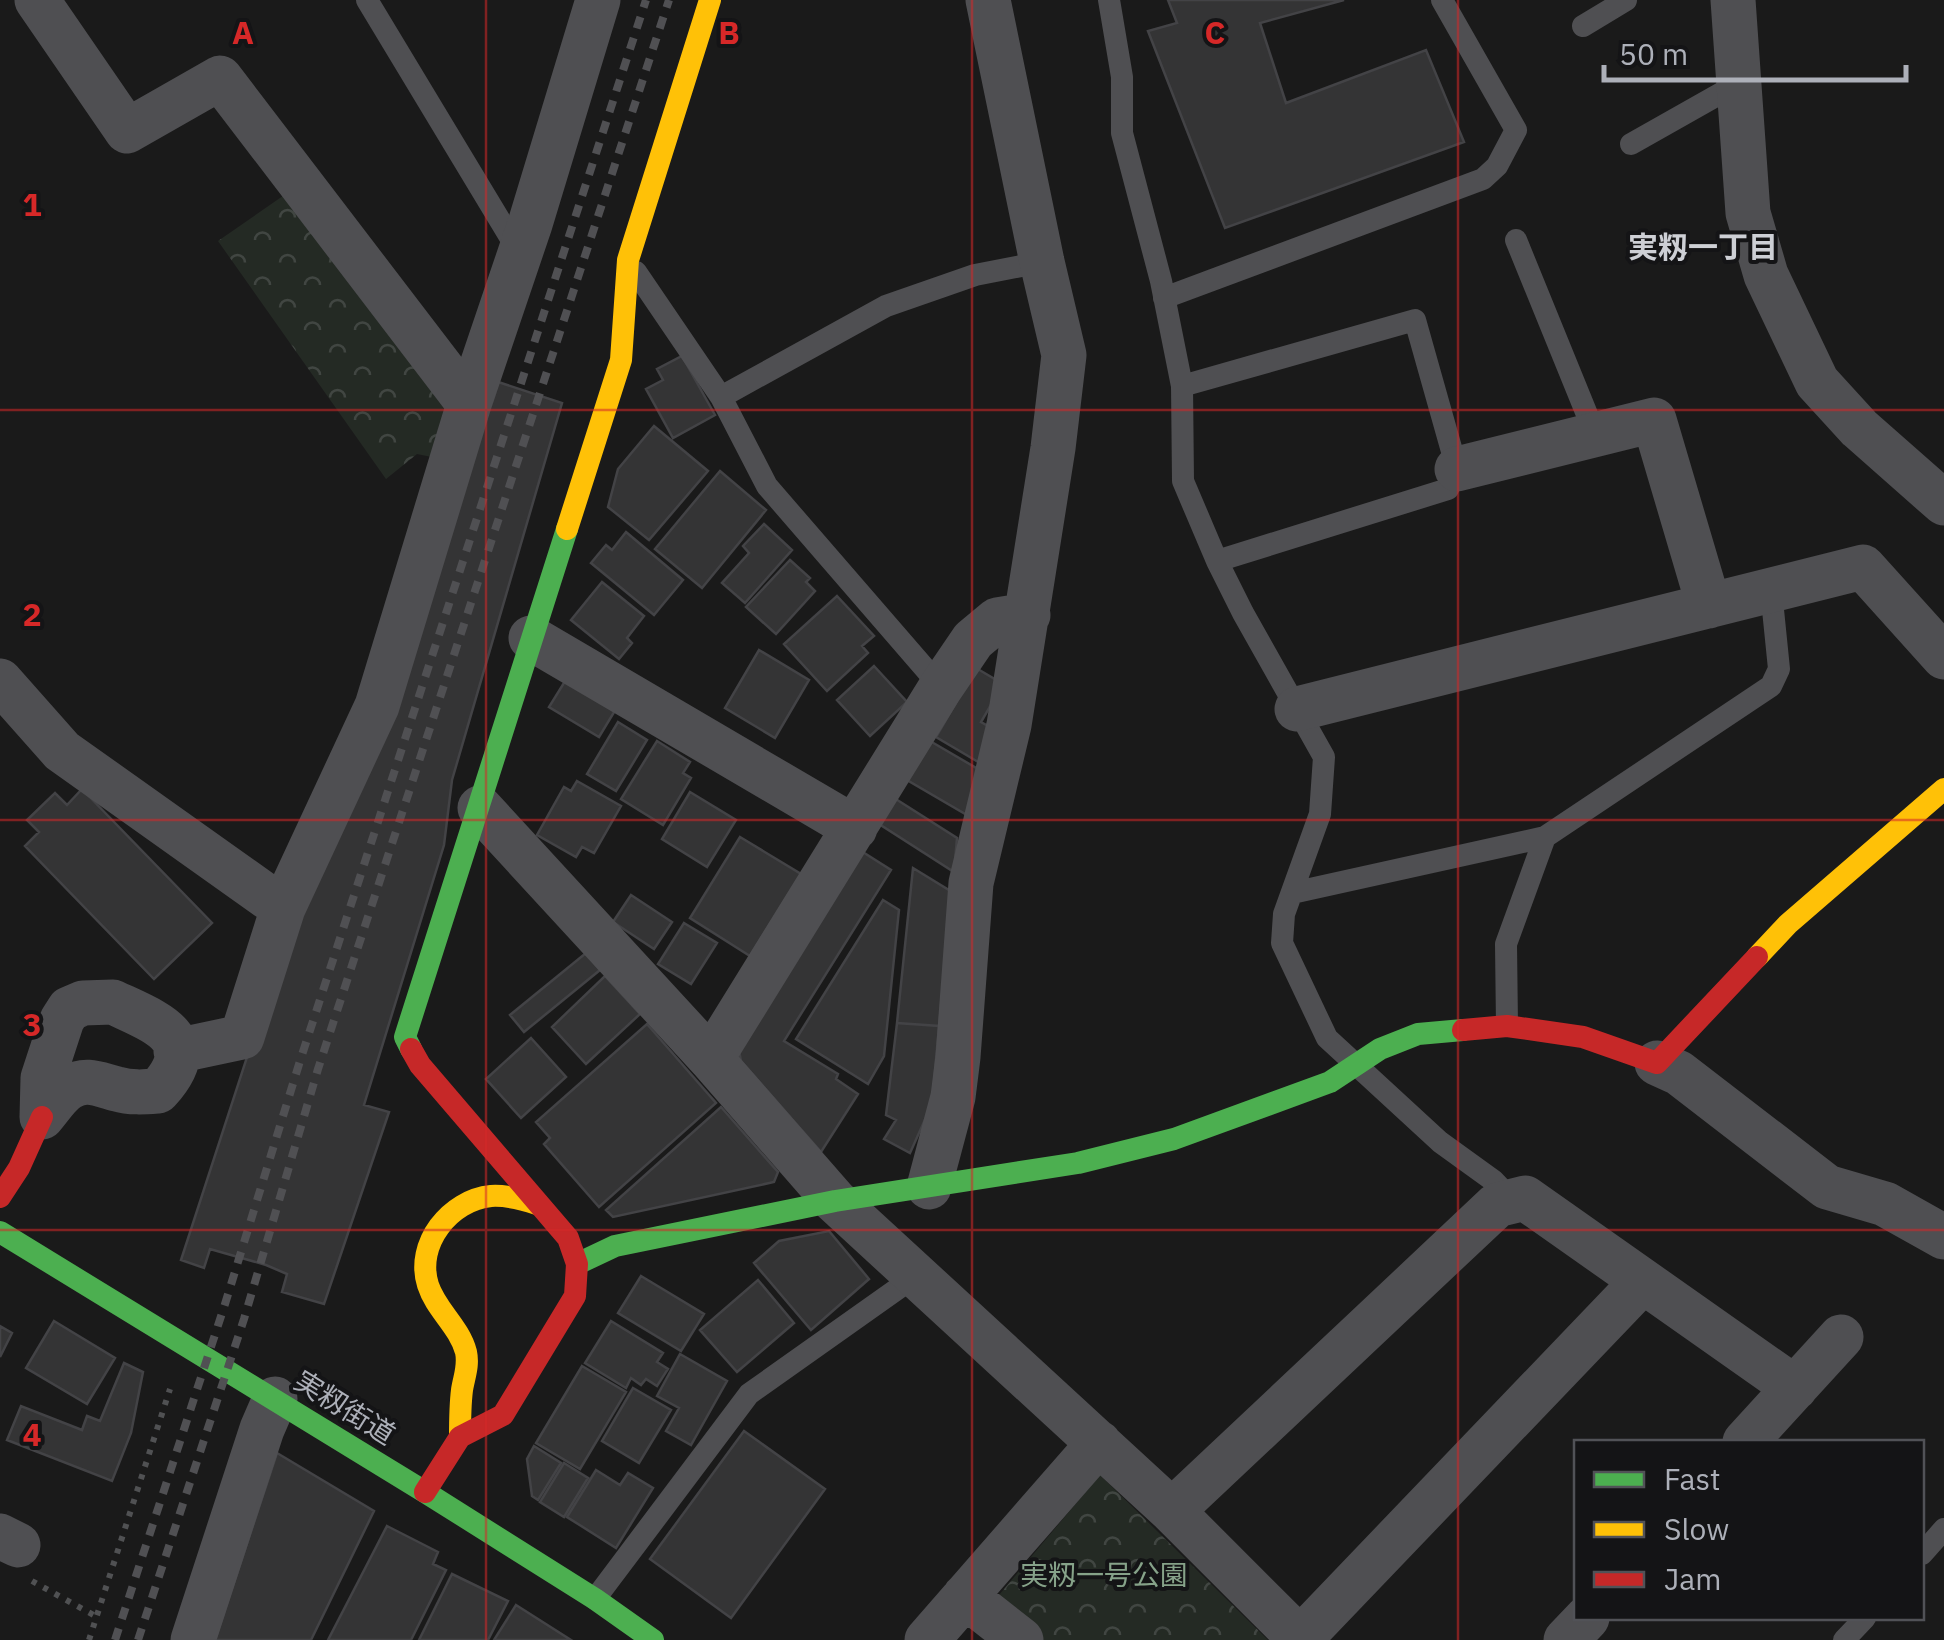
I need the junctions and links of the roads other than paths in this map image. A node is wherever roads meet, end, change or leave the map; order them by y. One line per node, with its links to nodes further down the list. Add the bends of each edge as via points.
1 (37, 0): 20 (street, via 127,131 220,78)
2 (367, 0): 14 (lane)
3 (710, 0): 15 (street)
4 (988, 0): 16 (street)
5 (1110, 0): 17 (lane, via 1122,77 1122,133)
6 (1442, 0): 17 (lane, via 1516,130 1497,166 1482,179)
7 (1626, 0): 10 (lane)
8 (1733, 0): 11 (street)
9 (590, 5): 14 (street)
10 (1583, 26)
11 (1738, 83): 12 (lane); 23 (street, via 1748,213 1766,275 1817,382 1858,428)
12 (1632, 144)
13 (1516, 240): 21 (lane)
14 (520, 252): 20 (street)
15 (628, 260): 19 (lane); 28 (street, via 621,360)
16 (1042, 262): 19 (lane, via 975,275 886,306); 27 (street, via 1064,355)
17 (1164, 298): 18 (lane)
18 (1182, 386): 22 (lane, via 1415,320); 24 (lane, via 1183,481)
19 (721, 397): 31 (lane, via 767,486)
20 (469, 404): 38 (street, via 377,706)
21 (1595, 434): 22 (street); 26 (street, via 1654,420)
22 (1456, 469): 24 (lane, via 1448,489)
23 (1944, 503)
24 (1216, 560): 32 (lane)
25 (1771, 590): 26 (street); 29 (street, via 1863,567); 36 (lane, via 1779,669 1771,686)
26 (1710, 606): 32 (street)
27 (1028, 615): 31 (street, via 998,620 973,640); 45 (street, via 971,883 958,1057)
28 (531, 638): 34 (street); 35 (street)
29 (1944, 657)
30 (0, 681): 38 (street, via 62,752)
31 (941, 687): 35 (street)
32 (1298, 709): 37 (lane, via 1324,757 1320,814)
33 (1944, 789): 42 (street, via 1788,924)
34 (480, 808): 41 (street); 49 (street, via 405,1038)
35 (856, 828): 41 (street)
36 (1546, 837): 37 (lane); 39 (lane, via 1506,944)
37 (1292, 893): 43 (lane, via 1282,942 1327,1038)
38 (283, 908): 40 (street, via 242,1037)
39 (1508, 1026): 42 (street, via 1583,1037); 43 (street, via 1418,1034)
40 (176, 1051): 44 (street, via 172,1076 158,1091 81,1082); 44 (street, via 169,1031 113,1002 83,1003 62,1020 43,1078)
41 (711, 1059): 47 (street)
42 (1657, 1062): 51 (street, via 1827,1187 1885,1204)
43 (1355, 1066): 45 (street, via 1330,1082 1174,1139 1078,1163); 48 (lane)
44 (42, 1117): 46 (street)
45 (929, 1187): 47 (street)
46 (0, 1197)
47 (835, 1201): 52 (street, via 615,1246); 53 (street)
48 (1513, 1201): 54 (street, via 1525,1198); 62 (street, via 1497,1205)
49 (536, 1204): 52 (street, via 568,1238); 58 (street, via 512,1195 480,1197 436,1229 426,1249 430,1292 462,1339 468,1362)
50 (0, 1232): 57 (street, 実籾街道)
51 (1944, 1237)
52 (577, 1264): 58 (street, via 575,1296 503,1414)
53 (917, 1275): 60 (street); 68 (lane, via 750,1394)
54 (1642, 1282): 56 (street); 69 (street)
55 (1840, 1338): 56 (street)
56 (1794, 1388): 59 (street)
57 (275, 1399): 61 (street, 実籾街道); 70 (street)
58 (460, 1437): 61 (street)
59 (1747, 1440)
60 (1098, 1443): 62 (street); 65 (street)
61 (425, 1492): 68 (street, 実籾街道)
62 (1172, 1511): 69 (street)
63 (1944, 1529): 64 (lane)
64 (1924, 1552)
65 (966, 1596): 71 (street); 72 (street)
66 (1584, 1620): 73 (street)
67 (1862, 1620): 74 (lane)
68 (625, 1626)
69 (1300, 1639)
70 (193, 1640)
71 (927, 1640)
72 (1021, 1640)
73 (1566, 1640)
74 (1844, 1640)

